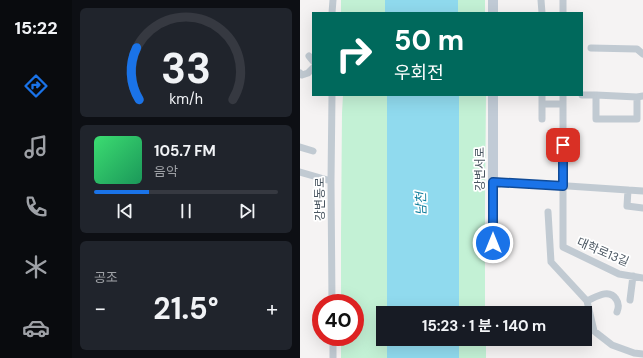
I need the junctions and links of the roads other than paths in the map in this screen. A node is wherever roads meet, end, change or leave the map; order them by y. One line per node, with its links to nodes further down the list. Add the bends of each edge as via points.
1 (332, 0): 5 (street)
2 (493, 0): 6 (street)
3 (542, 0): 7 (street)
4 (564, 0): 8 (street)
5 (332, 12)
6 (493, 12)
7 (542, 12)
8 (563, 12)
9 (591, 48): 10 (street, via 637,49)
10 (643, 54)
11 (312, 69): 12 (street, via 308,73)
12 (300, 74)
13 (583, 95): 14 (street)
14 (596, 95): 19 (street); 19 (street, via 596,119 637,119)
15 (332, 96): 26 (street, 강변동로)
16 (493, 96): 27 (street, 강변서로)
17 (542, 96): 20 (street)
18 (563, 96): 21 (street, 대학로13길)
19 (640, 96)
20 (542, 104): 21 (street); 22 (street)
21 (563, 104): 28 (street, 대학로13길)
22 (542, 119)
23 (300, 147): 24 (street)
24 (313, 151)
25 (300, 172): 26 (street)
26 (331, 181): 36 (street, 강변동로)
27 (493, 182): 28 (street); 33 (street, 강변서로)
28 (563, 186): 29 (street); 34 (street, 대학로13길, via 563,247 619,274)
29 (628, 190): 30 (street); 31 (street, via 627,206)
30 (643, 192)
31 (643, 208)
32 (548, 212): 38 (street, via 551,262)
33 (493, 243)
34 (633, 276): 35 (street, 대학로13길); 37 (street)
35 (643, 278)
36 (332, 294)
37 (630, 300)
38 (587, 301): 39 (street, via 601,295 614,296 618,301); 41 (street, via 594,331 612,345)
39 (617, 312)
40 (333, 346): 42 (street)
41 (643, 354)
42 (333, 358)

